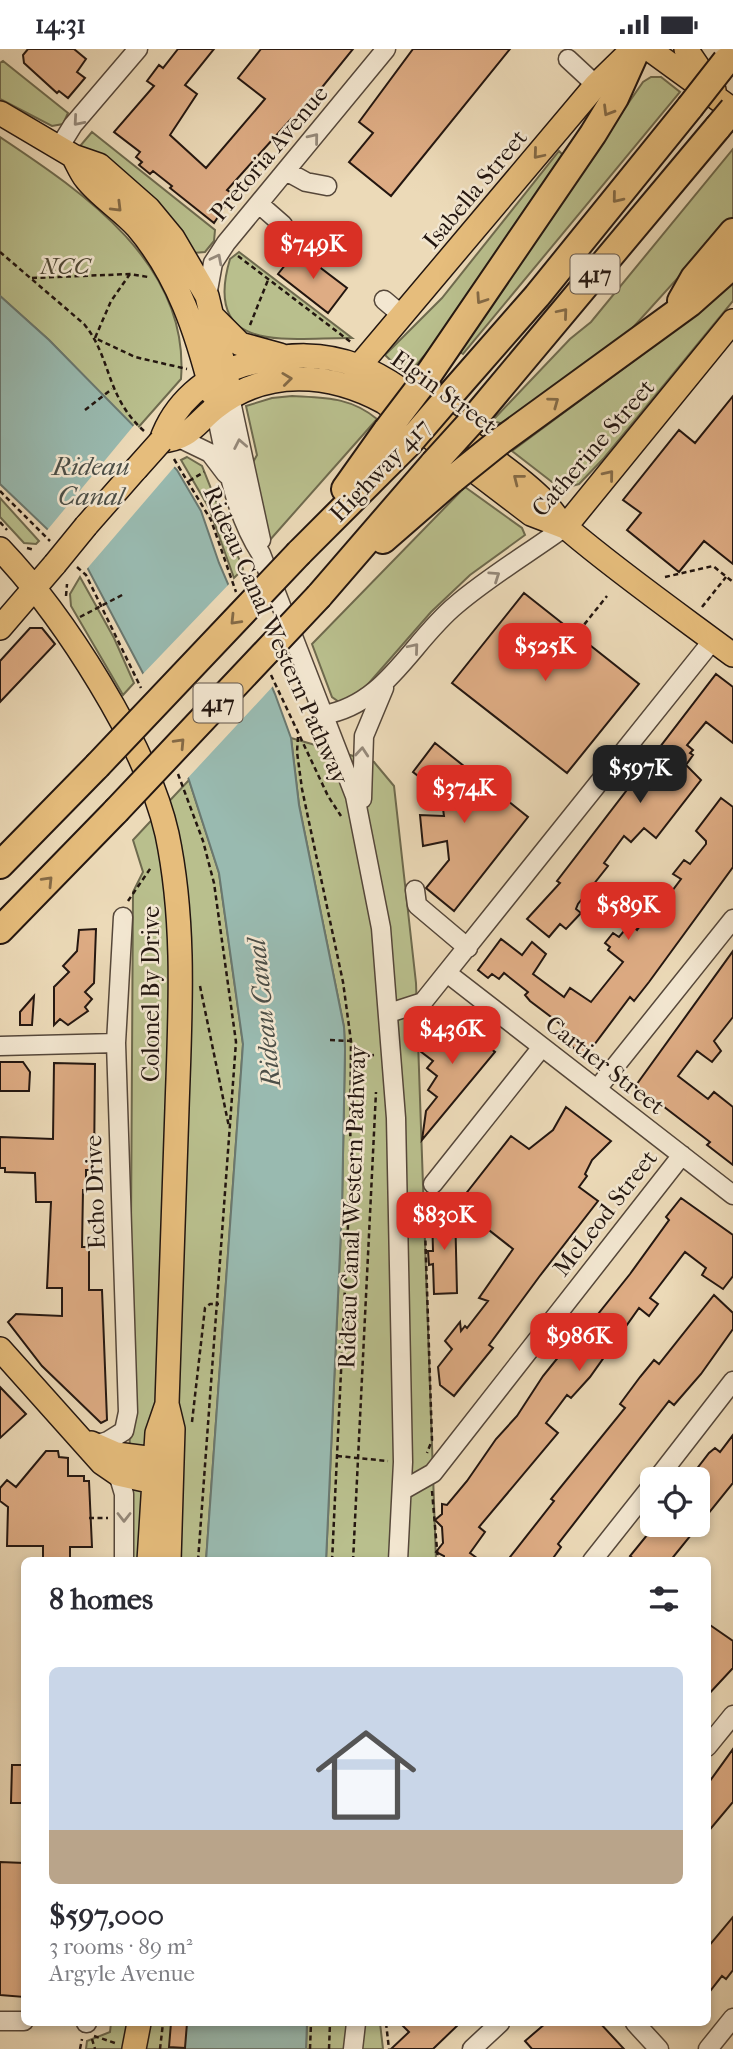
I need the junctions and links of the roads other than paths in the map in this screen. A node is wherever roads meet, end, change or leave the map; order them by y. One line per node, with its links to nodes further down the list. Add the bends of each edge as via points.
1 (138, 49): 11 (street, one-way to 11, via 73,125)
2 (386, 49): 12 (street, Pretoria Avenue, one-way to 2)
3 (635, 49): 8 (main road, Isabella Street); 28 (highway, one-way to 28, bridge, via 615,98 422,384)
4 (649, 49): 9 (main road)
5 (686, 49): 9 (main road)
6 (729, 56): 28 (highway, Highway 417 / 417, one-way to 28, bridge, via 537,296 445,401)
7 (568, 59): 8 (street)
8 (596, 85): 21 (main road, Isabella Street, one-way to 21)
9 (726, 112): 30 (highway, 417, one-way to 9, bridge, via 472,421)
10 (0, 113): 11 (main road)
11 (67, 151): 18 (main road, via 99,165 149,209 173,238); 26 (main road, one-way to 26, via 87,180 138,228 163,263)
12 (286, 171): 13 (street); 14 (street, Pretoria Avenue)
13 (327, 186)
14 (259, 204): 15 (street); 18 (street, Pretoria Avenue, one-way to 14, via 213,263)
15 (283, 225)
16 (733, 232): 20 (highway, via 694,278)
17 (733, 265): 20 (highway)
18 (207, 296): 22 (main road)
19 (384, 300): 21 (street)
20 (673, 315): 30 (highway, one-way to 20, bridge, via 499,442)
21 (403, 316): 24 (main road, Isabella Street)
22 (214, 318): 25 (main road, via 240,344); 26 (main road)
23 (733, 321): 32 (main road, Catherine Street, one-way to 23)
24 (357, 355): 25 (main road, Elgin Street); 32 (main road, Elgin Street, one-way to 24, via 541,498)
25 (286, 357): 26 (main road, Elgin Street)
26 (217, 375): 27 (main road); 29 (main road, via 169,419)
27 (223, 403): 29 (main road); 31 (street); 32 (main road, Elgin Street, one-way to 32, via 265,383 300,378 368,393 531,513); 34 (street, one-way to 27, via 261,535)
28 (398, 437): 42 (highway, 417, one-way to 42, bridge, via 299,553)
29 (165, 442): 31 (street, via 196,444 211,453); 35 (main road, bridge)
30 (443, 471): 46 (highway, 417, one-way to 30, bridge)
31 (230, 479): 34 (street)
32 (565, 527): 37 (main road, Elgin Street); 39 (street, Catherine Street, one-way to 32, via 454,606)
33 (0, 549): 35 (main road, Colonel By Drive)
34 (261, 555): 40 (street)
35 (35, 587): 36 (main road); 61 (main road, Colonel By Drive, via 138,755 166,832 180,909 167,1404 158,1430)
36 (0, 628)
37 (713, 640): 38 (main road, Elgin Street); 47 (street)
38 (733, 655)
39 (388, 680): 40 (street, via 354,707); 41 (street, one-way to 39, via 364,736)
40 (323, 715): 41 (street)
41 (362, 820): 49 (street, via 381,928)
42 (0, 865)
43 (415, 890): 47 (street, via 417,905)
44 (123, 917): 50 (street, Echo Drive)
45 (733, 919): 53 (street)
46 (0, 930)
47 (468, 948): 48 (street)
48 (447, 973): 49 (street, via 423,1002); 52 (street, Cartier Street)
49 (389, 1013): 63 (street, via 396,1118)
50 (116, 1043): 51 (street); 59 (street, Echo Drive, via 128,1412 124,1431 108,1441)
51 (0, 1046)
52 (542, 1047): 53 (street, Cartier Street); 55 (street)
53 (597, 1089): 54 (street, Cartier Street)
54 (682, 1155): 56 (street, Cartier Street); 63 (street, McLeod Street, via 440,1463)
55 (433, 1184)
56 (733, 1195)
57 (0, 1349): 59 (main road)
58 (733, 1381): 60 (street)
59 (89, 1441): 61 (main road); 62 (main road, via 102,1463)
60 (666, 1467)
61 (160, 1468): 62 (main road); 66 (main road, Colonel By Drive); 67 (main road, Colonel By Drive)
62 (118, 1474): 65 (street, one-way to 65, via 124,1494)
63 (403, 1490): 68 (street)
64 (640, 1500): 69 (street)
65 (124, 1557)
66 (149, 1557)
67 (169, 1557)
68 (398, 1557)
69 (595, 1557)
70 (733, 1715): 71 (street)
71 (711, 1742)
72 (733, 2018): 83 (street)
73 (0, 2021): 74 (street)
74 (21, 2021)
75 (138, 2026): 79 (main road)
76 (356, 2026): 80 (street)
77 (497, 2026): 81 (street)
78 (638, 2026): 82 (street)
79 (134, 2048)
80 (353, 2049)
81 (472, 2049)
82 (659, 2049)
83 (708, 2049)

